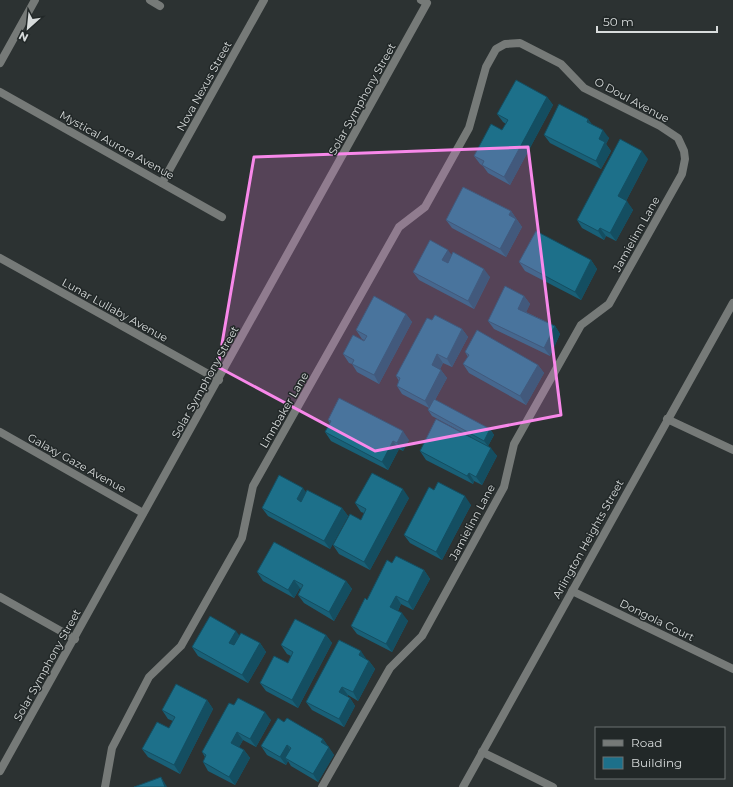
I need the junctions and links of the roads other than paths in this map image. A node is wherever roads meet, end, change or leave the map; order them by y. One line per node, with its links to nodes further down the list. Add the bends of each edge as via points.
1 (35, 0): 7 (street)
2 (150, 0): 5 (street)
3 (264, 0): 10 (street, Nova Nexus Street)
4 (424, 2): 14 (street, Solar Symphony Street)
5 (160, 6)
6 (496, 49): 9 (street, O Doul Avenue, via 505,44 520,43 561,64 584,88 660,126 678,138); 25 (street, Linnbaker Lane, via 486,67 469,128 425,207 399,227 253,486 242,538 181,646 149,677 112,748)
7 (0, 63)
8 (0, 92): 10 (street, Mystical Aurora Avenue)
9 (685, 159): 26 (street, Jamielinn Lane, via 682,174 609,304 581,325 517,438 504,487 422,636 390,668)
10 (162, 183): 11 (street, Mystical Aurora Avenue)
11 (222, 217)
12 (0, 258): 14 (street, Lunar Lullaby Avenue)
13 (733, 303): 15 (street, Arlington Heights Street)
14 (219, 380): 18 (street, Solar Symphony Street)
15 (667, 419): 17 (street); 19 (street, Arlington Heights Street)
16 (0, 432): 18 (street, Galaxy Gaze Avenue)
17 (733, 450)
18 (143, 513): 21 (street, Solar Symphony Street)
19 (572, 591): 22 (street, Dongola Court); 23 (street, Arlington Heights Street)
20 (0, 597): 21 (street)
21 (75, 639): 24 (street, Solar Symphony Street)
22 (733, 669)
23 (482, 752): 27 (street, Arlington Heights Street); 28 (street)
24 (1, 768)
25 (105, 787)
26 (322, 787)
27 (463, 787)
28 (553, 787)

